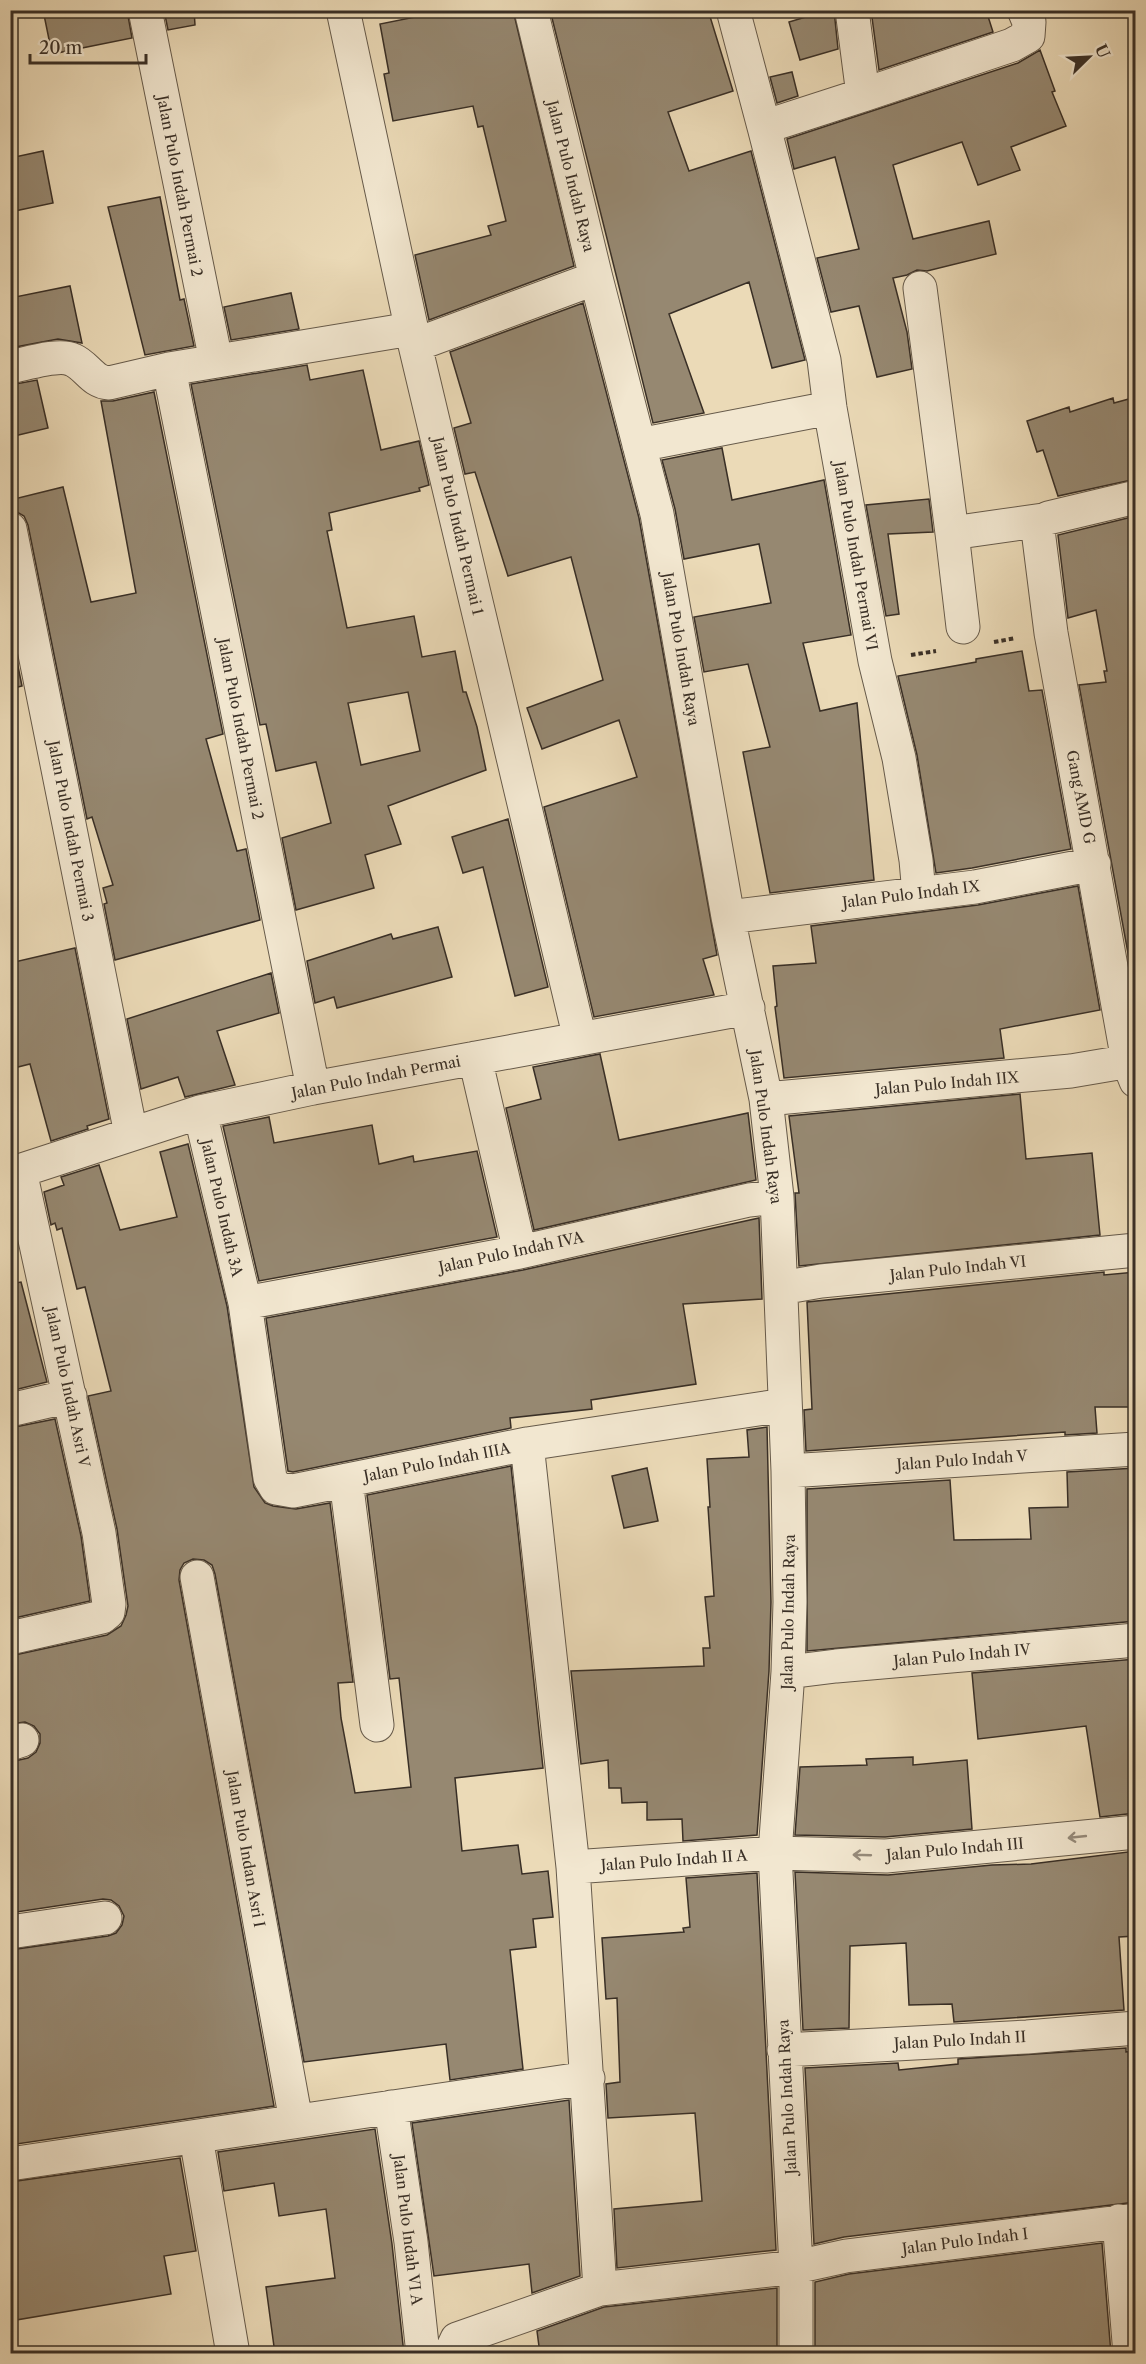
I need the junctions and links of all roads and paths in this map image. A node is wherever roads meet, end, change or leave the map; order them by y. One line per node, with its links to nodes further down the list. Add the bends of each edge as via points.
1 (145, 10): 12 (street, Jalan Pulo Indah Permai 2)
2 (343, 10): 11 (street, Jalan Pulo Indah Permai 1)
3 (531, 10): 9 (street, Jalan Pulo Indah Raya)
4 (733, 10): 8 (street, Jalan Pulo Indah Permai VI)
5 (852, 10): 7 (street)
6 (1024, 10): 7 (street, via 1029,22 1028,36 1012,45)
7 (863, 95): 8 (street)
8 (764, 127): 15 (street, Jalan Pulo Indah Permai VI, via 824,360)
9 (596, 278): 11 (street); 16 (street, Jalan Pulo Indah Raya)
10 (920, 288): 20 (street)
11 (413, 337): 12 (street); 26 (street, Jalan Pulo Indah Permai 1)
12 (216, 361): 14 (street)
13 (10, 368): 14 (street, via 65,358 74,360 101,382 109,383)
14 (169, 369): 29 (street, Jalan Pulo Indah Permai 2)
15 (830, 408): 16 (street); 23 (street, Jalan Pulo Indah Permai VI, via 875,661 899,758)
16 (639, 445): 24 (street, Jalan Pulo Indah Raya, via 657,514)
17 (1136, 497): 18 (street)
18 (1041, 523): 20 (street); 22 (street, Gang AMD G, via 1038,530 1051,633)
19 (10, 529): 32 (street, Jalan Pulo Indah Permai 3)
20 (952, 533): 21 (street)
21 (963, 627)
22 (1094, 864): 23 (street, Jalan Pulo Indah IX); 28 (street, Gang AMD G)
23 (919, 894): 24 (street, Jalan Pulo Indah IX)
24 (728, 917): 25 (street, Jalan Pulo Indah Raya)
25 (748, 1008): 26 (street, Jalan Pulo Indah Permai); 30 (street, Jalan Pulo Indah Raya)
26 (580, 1039): 27 (street, Jalan Pulo Indah Permai)
27 (475, 1058): 29 (street, Jalan Pulo Indah Permai); 36 (street)
28 (1133, 1067): 30 (street, Jalan Pulo Indah IIX)
29 (313, 1088): 31 (street, Jalan Pulo Indah Permai)
30 (766, 1099): 34 (street, Jalan Pulo Indah Raya)
31 (200, 1112): 32 (street, Jalan Pulo Indah Permai); 38 (street, Jalan Pulo Indah 3A)
32 (131, 1134): 33 (street, Jalan Pulo Indah Permai)
33 (15, 1172): 39 (street, Jalan Pulo Indah Asri V)
34 (777, 1197): 36 (street, Jalan Pulo Indah IVA); 37 (street, Jalan Pulo Indah Raya)
35 (1136, 1250): 37 (street, Jalan Pulo Indah VI)
36 (520, 1252): 38 (street, Jalan Pulo Indah IVA)
37 (781, 1288): 40 (street, Jalan Pulo Indah Raya)
38 (245, 1303): 45 (street, Jalan Pulo Indah IIIA, via 270,1478 276,1488 293,1491)
39 (70, 1396): 41 (street); 47 (street, Jalan Pulo Indah Asri V, via 99,1533 108,1612 102,1617)
40 (785, 1405): 42 (street, Jalan Pulo Indah IIIA); 44 (street, Jalan Pulo Indah Raya)
41 (10, 1410)
42 (527, 1444): 45 (street, Jalan Pulo Indah IIIA); 53 (street)
43 (1136, 1449): 44 (street, Jalan Pulo Indah V)
44 (788, 1471): 49 (street, Jalan Pulo Indah Raya)
45 (346, 1480): 50 (street)
46 (197, 1577): 60 (street, Jalan Pulo Indan Asri I)
47 (10, 1638)
48 (1136, 1640): 49 (street, Jalan Pulo Indah IV)
49 (788, 1672): 52 (street, Jalan Pulo Indah Raya)
50 (376, 1725)
51 (1136, 1832): 52 (street, Jalan Pulo Indah III, one-way to 52, via 886,1856)
52 (775, 1854): 53 (street, Jalan Pulo Indah II A); 57 (street, Jalan Pulo Indah Raya)
53 (573, 1867): 58 (street)
54 (105, 1918): 55 (street)
55 (10, 1932)
56 (1136, 2028): 57 (street, Jalan Pulo Indah II)
57 (784, 2050): 64 (street, Jalan Pulo Indah Raya)
58 (588, 2078): 59 (street); 65 (street)
59 (391, 2108): 60 (street); 67 (street, Jalan Pulo Indah VI A)
60 (296, 2121): 61 (street)
61 (196, 2137): 62 (street); 66 (street)
62 (10, 2164)
63 (1127, 2220): 64 (street, Jalan Pulo Indah I, via 846,2256); 70 (street)
64 (796, 2267): 65 (street); 69 (street, Jalan Pulo Indah Raya)
65 (600, 2289): 68 (street, via 457,2339)
66 (233, 2354)
67 (423, 2354)
68 (450, 2354)
69 (796, 2354)
70 (1130, 2354)

